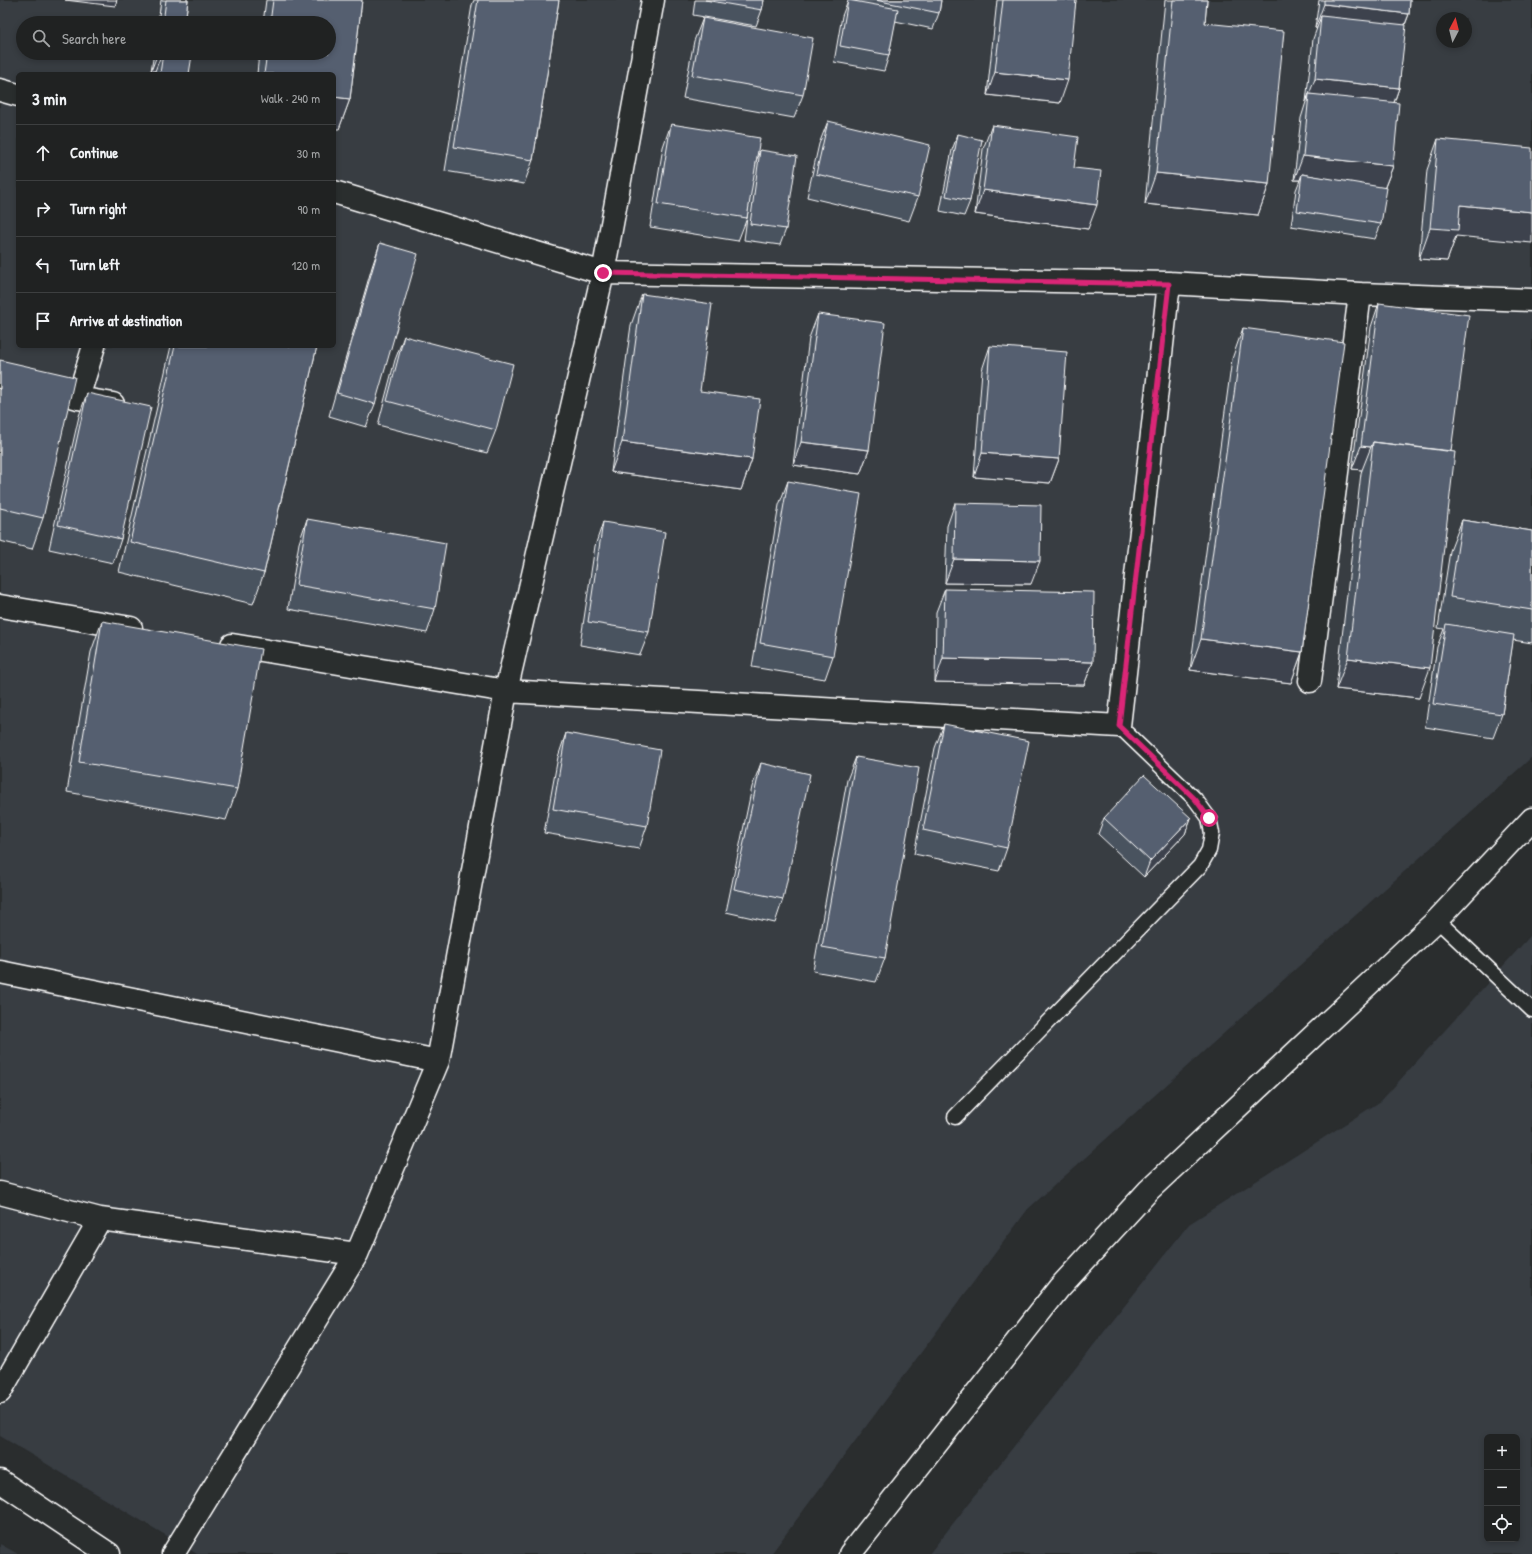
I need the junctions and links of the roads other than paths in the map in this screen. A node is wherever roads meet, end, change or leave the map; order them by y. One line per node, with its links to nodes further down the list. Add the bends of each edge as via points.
1 (653, 0): 5 (street)
2 (0, 90): 3 (street)
3 (16, 94)
4 (336, 193): 5 (street)
5 (603, 273): 6 (street); 17 (street)
6 (1169, 284): 7 (street); 18 (street)
7 (1360, 294): 8 (street); 16 (street)
8 (1532, 300)
9 (93, 348): 11 (street)
10 (0, 377): 11 (street)
11 (78, 398): 12 (street)
12 (131, 408)
13 (0, 606): 14 (street)
14 (148, 630)
15 (210, 641): 17 (street)
16 (1310, 681)
17 (506, 690): 18 (street); 23 (street)
18 (1119, 726): 24 (lane, via 1195,799 1209,818 1212,833 1209,850 1200,866)
19 (1532, 819): 20 (street)
20 (1437, 920): 22 (lane); 32 (street, via 1144,1196 1060,1288)
21 (0, 972): 23 (street)
22 (1532, 1010)
23 (438, 1061): 27 (street)
24 (955, 1118)
25 (0, 1193): 26 (street)
26 (100, 1219): 27 (street); 28 (street)
27 (356, 1254): 31 (street)
28 (0, 1392)
29 (0, 1481): 30 (street)
30 (109, 1554)
31 (173, 1554)
32 (850, 1554)

